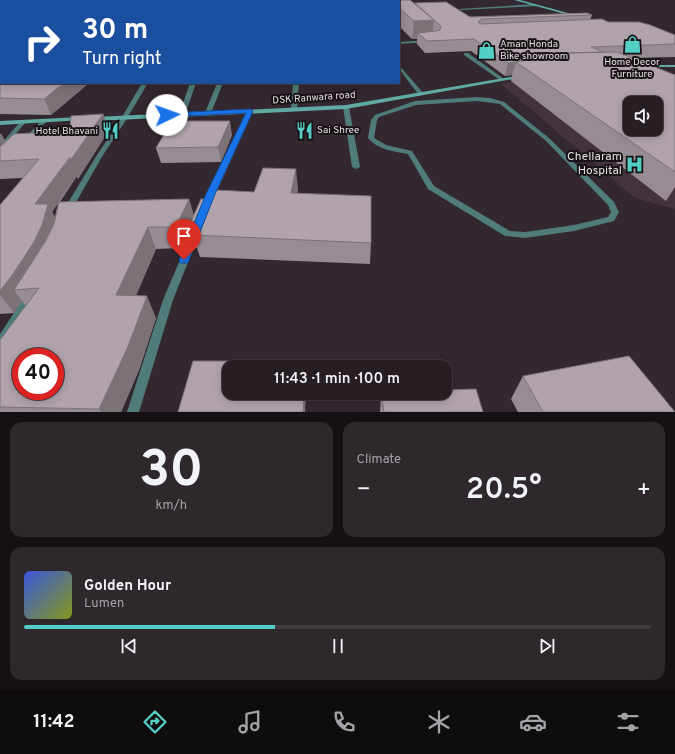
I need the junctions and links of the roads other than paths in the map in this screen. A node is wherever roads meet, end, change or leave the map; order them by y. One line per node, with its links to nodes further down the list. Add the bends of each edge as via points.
1 (516, 0): 2 (street)
2 (536, 5): 3 (street); 4 (street)
3 (461, 9)
4 (578, 16)
5 (434, 41): 6 (street)
6 (400, 43)
7 (466, 54): 12 (street)
8 (638, 66): 9 (street)
9 (675, 66)
10 (400, 67): 17 (street)
11 (532, 74): 12 (street, DSK Ranwara road)
12 (502, 79): 17 (street, DSK Ranwara road)
13 (145, 84): 25 (street)
14 (193, 84): 24 (street)
15 (220, 84): 23 (street)
16 (296, 84): 20 (street)
17 (421, 94): 18 (street, DSK Ranwara road)
18 (389, 99): 19 (street, DSK Ranwara road); 21 (street)
19 (346, 107): 20 (street, DSK Ranwara road); 31 (street)
20 (294, 109): 22 (street, DSK Ranwara road)
21 (399, 109): 21 (street, via 377,116 374,120 371,138 376,144 410,152 431,187 508,234 525,235 611,220 615,212 611,204 547,139 502,103 477,99 415,103)
22 (250, 111): 23 (street, DSK Ranwara road); 35 (street, via 168,300)
23 (208, 113): 24 (street, DSK Ranwara road)
24 (182, 115): 25 (street, DSK Ranwara road)
25 (125, 117): 26 (street, DSK Ranwara road); 32 (street, via 67,210)
26 (44, 121): 27 (street, DSK Ranwara road); 29 (street)
27 (23, 122): 28 (street, DSK Ranwara road); 30 (street)
28 (0, 123)
29 (21, 146)
30 (0, 149)
31 (356, 167)
32 (63, 221)
33 (35, 290): 34 (street)
34 (0, 344)
35 (133, 412)

